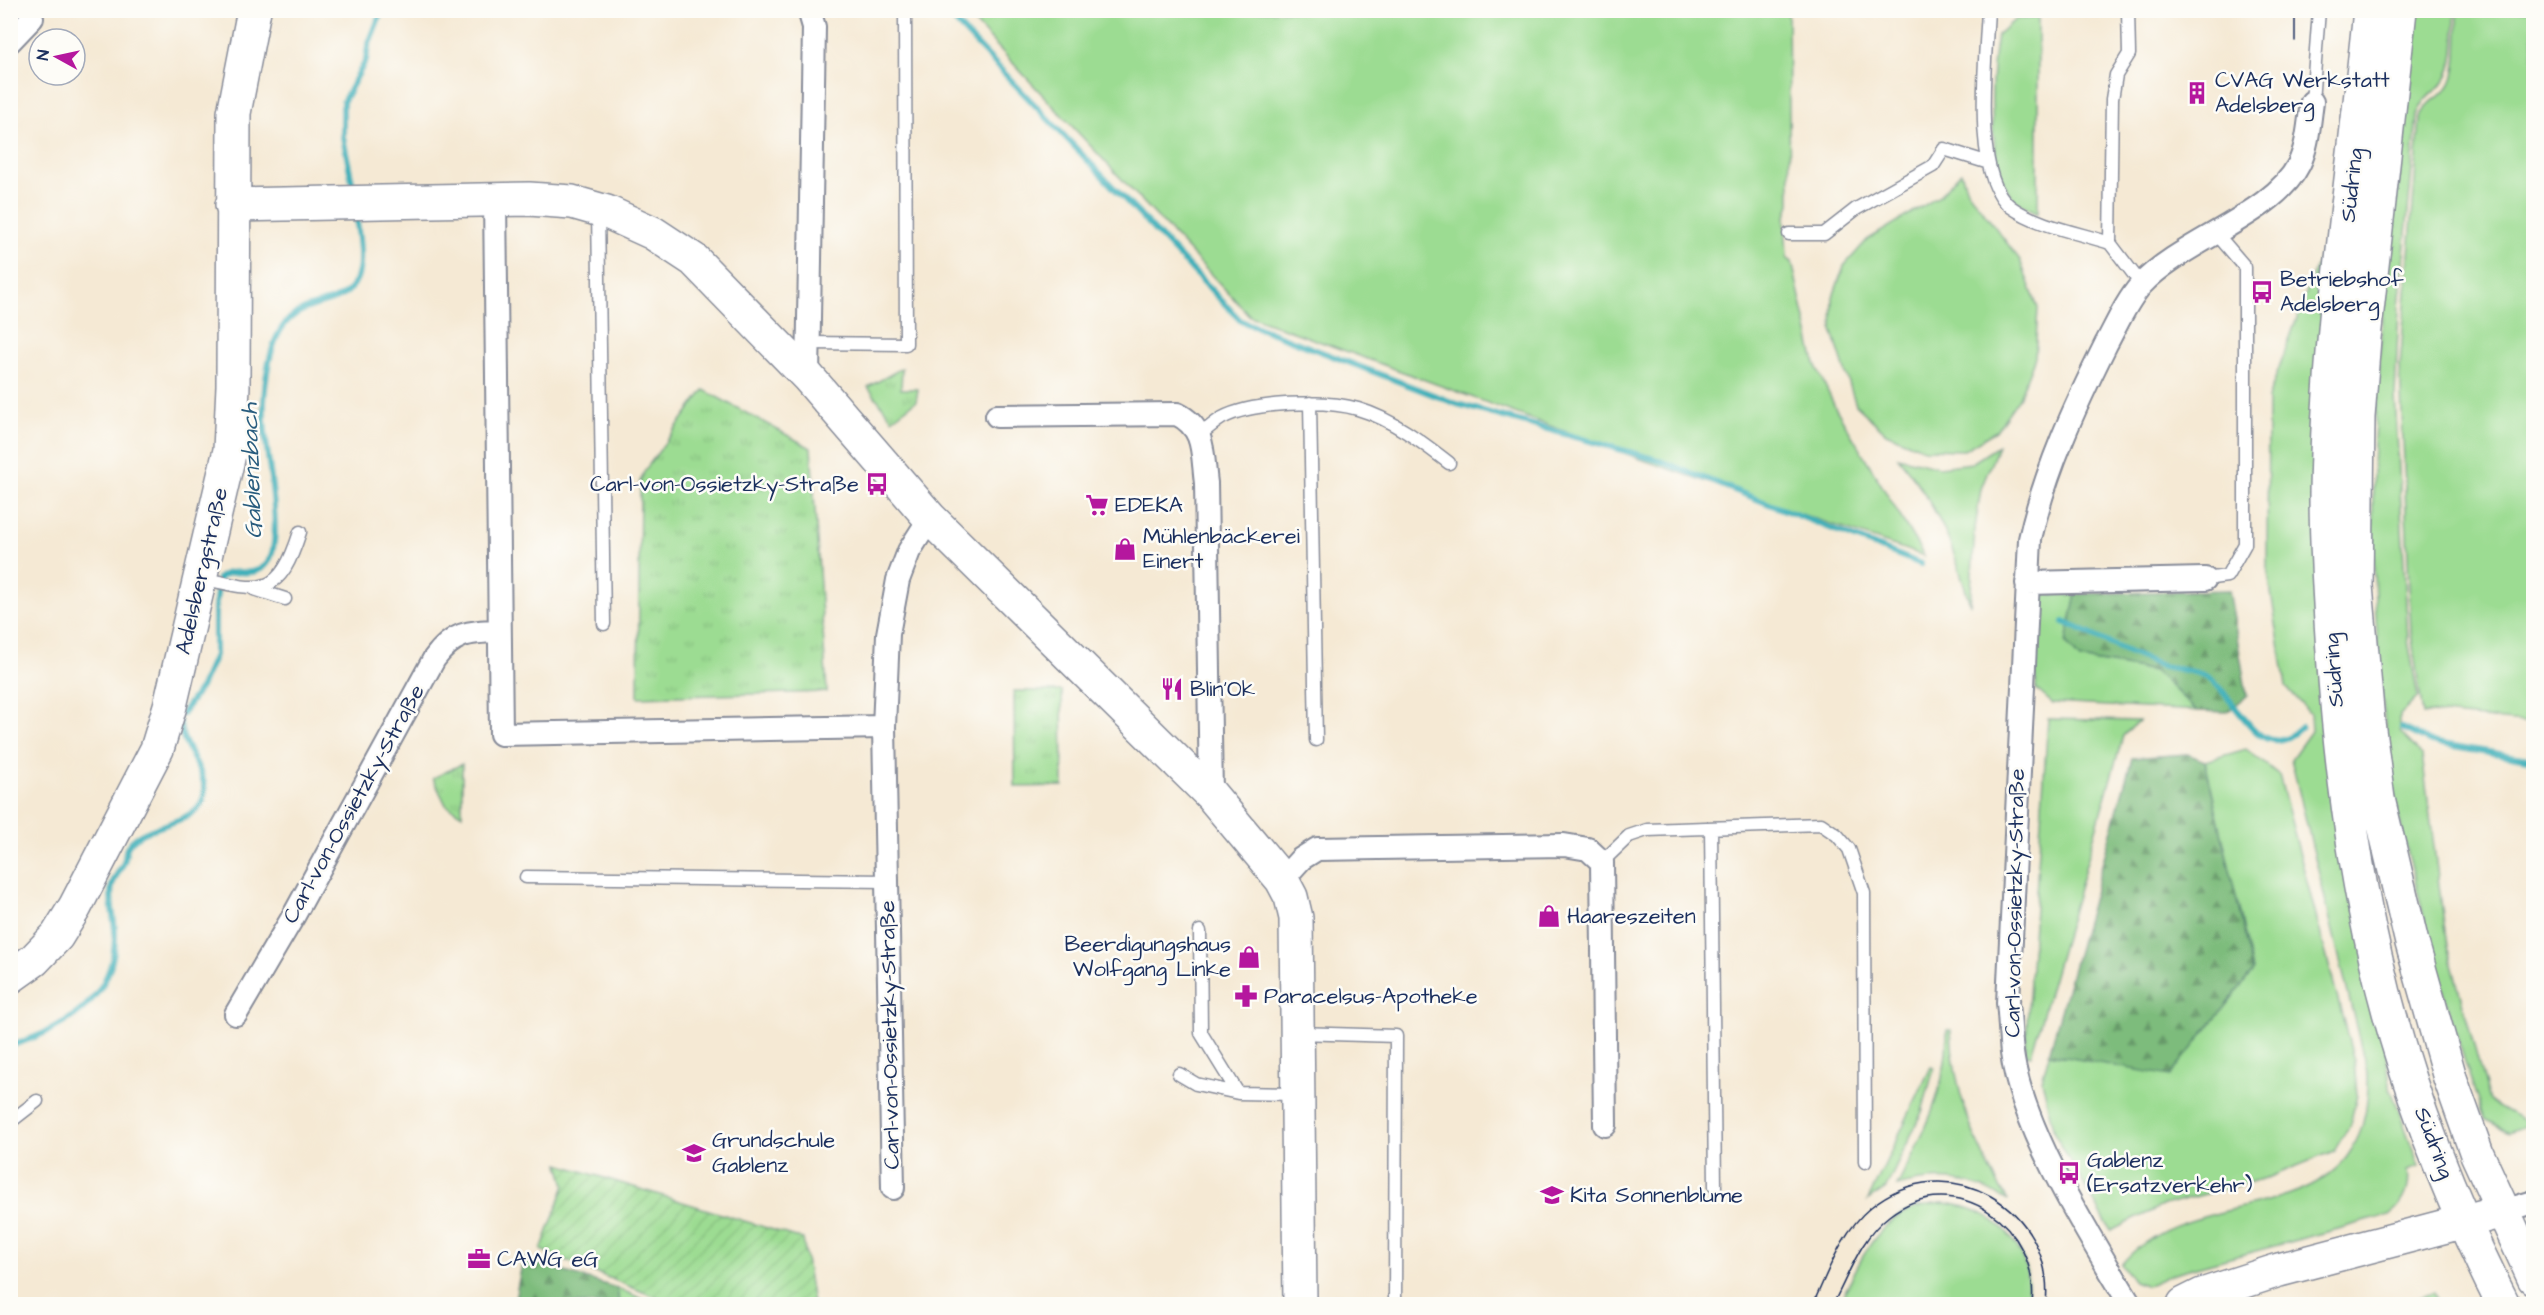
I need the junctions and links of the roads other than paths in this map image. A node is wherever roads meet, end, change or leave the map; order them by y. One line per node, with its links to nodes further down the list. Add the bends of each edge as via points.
1 (254, 10): 14 (street, Adelsbergstraße, via 234,113)
2 (809, 10): 20 (street, via 814,27)
3 (904, 10): 20 (lane, via 906,344)
4 (1988, 10): 12 (lane)
5 (2128, 10): 18 (lane, via 2128,54 2116,75 2112,99)
6 (2319, 10): 11 (lane)
7 (2370, 10): 58 (street, Südring, via 2335,334 2326,494 2337,712 2354,842 2376,960 2438,1160)
8 (2400, 10): 57 (street, Südring, via 2364,338 2358,417 2356,586 2379,800 2404,910 2450,1078 2477,1154)
9 (32, 18): 10 (street)
10 (10, 41)
11 (2312, 102): 16 (street, Carl-von-Ossietzky-Straße, via 2299,165 2258,206)
12 (1986, 162): 17 (lane, via 1944,149 1933,166 1856,209 1824,234); 18 (lane, via 2004,201 2011,207)
13 (495, 198): 14 (street); 15 (street, via 572,202); 34 (street)
14 (232, 205): 29 (street, Adelsbergstraße, via 230,450)
15 (598, 209): 21 (street, via 653,232 694,260); 33 (lane)
16 (2215, 232): 19 (street, Carl-von-Ossietzky-Straße, via 2157,270); 28 (lane, via 2245,267 2245,544 2227,576)
17 (1789, 234)
18 (2110, 243): 19 (lane)
19 (2142, 285): 30 (street, Carl-von-Ossietzky-Straße, via 2128,302 2094,369 2040,495 2030,539)
20 (808, 343): 21 (street)
21 (808, 377): 26 (street)
22 (1310, 403): 24 (lane, via 1271,405 1223,417); 25 (lane, via 1358,409 1400,428); 36 (lane)
23 (997, 416): 24 (street, via 1177,414 1192,421)
24 (1200, 435): 37 (street, via 1206,483)
25 (1449, 463)
26 (930, 518): 35 (street, Carl-von-Ossietzky-Straße, via 909,550 898,580 888,634); 37 (street)
27 (300, 532): 31 (lane, via 283,572 273,582)
28 (2205, 579): 30 (street)
29 (211, 580): 31 (lane); 44 (street, Adelsbergstraße, via 157,749 57,936)
30 (2027, 583): 62 (street, Carl-von-Ossietzky-Straße, via 2008,1003 2012,1054 2029,1117)
31 (255, 589): 32 (lane)
32 (285, 599)
33 (604, 624)
34 (499, 631): 35 (street, via 501,734); 45 (street, Carl-von-Ossietzky-Straße, via 461,634 434,659)
35 (884, 728): 42 (street, Carl-von-Ossietzky-Straße)
36 (1316, 740)
37 (1211, 795): 41 (street)
38 (1711, 828): 39 (lane, via 1647,830 1629,836); 53 (lane, via 1821,824 1849,849 1864,893); 54 (lane)
39 (1602, 862): 41 (street, via 1588,849 1564,845 1317,849 1301,859); 52 (street)
40 (526, 877): 42 (lane, Carl-von-Ossietzky-Straße)
41 (1282, 880): 46 (street, via 1296,918)
42 (887, 881): 55 (street, Carl-von-Ossietzky-Straße)
43 (1200, 931): 48 (lane, via 1201,1033)
44 (10, 977)
45 (236, 1014)
46 (1297, 1033): 49 (street); 61 (lane, via 1396,1036)
47 (1179, 1074): 48 (lane, via 1196,1084)
48 (1238, 1093): 49 (lane)
49 (1298, 1094): 60 (street)
50 (37, 1101): 51 (lane)
51 (10, 1122)
52 (1605, 1125)
53 (1864, 1162)
54 (1715, 1187)
55 (893, 1188)
56 (2534, 1202): 57 (street)
57 (2503, 1211): 58 (street); 59 (street, Südring)
58 (2466, 1221): 63 (street, via 2279,1270 2202,1295); 64 (street, Südring)
59 (2534, 1278)
60 (1300, 1305)
61 (1395, 1305)
62 (2130, 1305)
63 (2184, 1305)
64 (2504, 1305)

